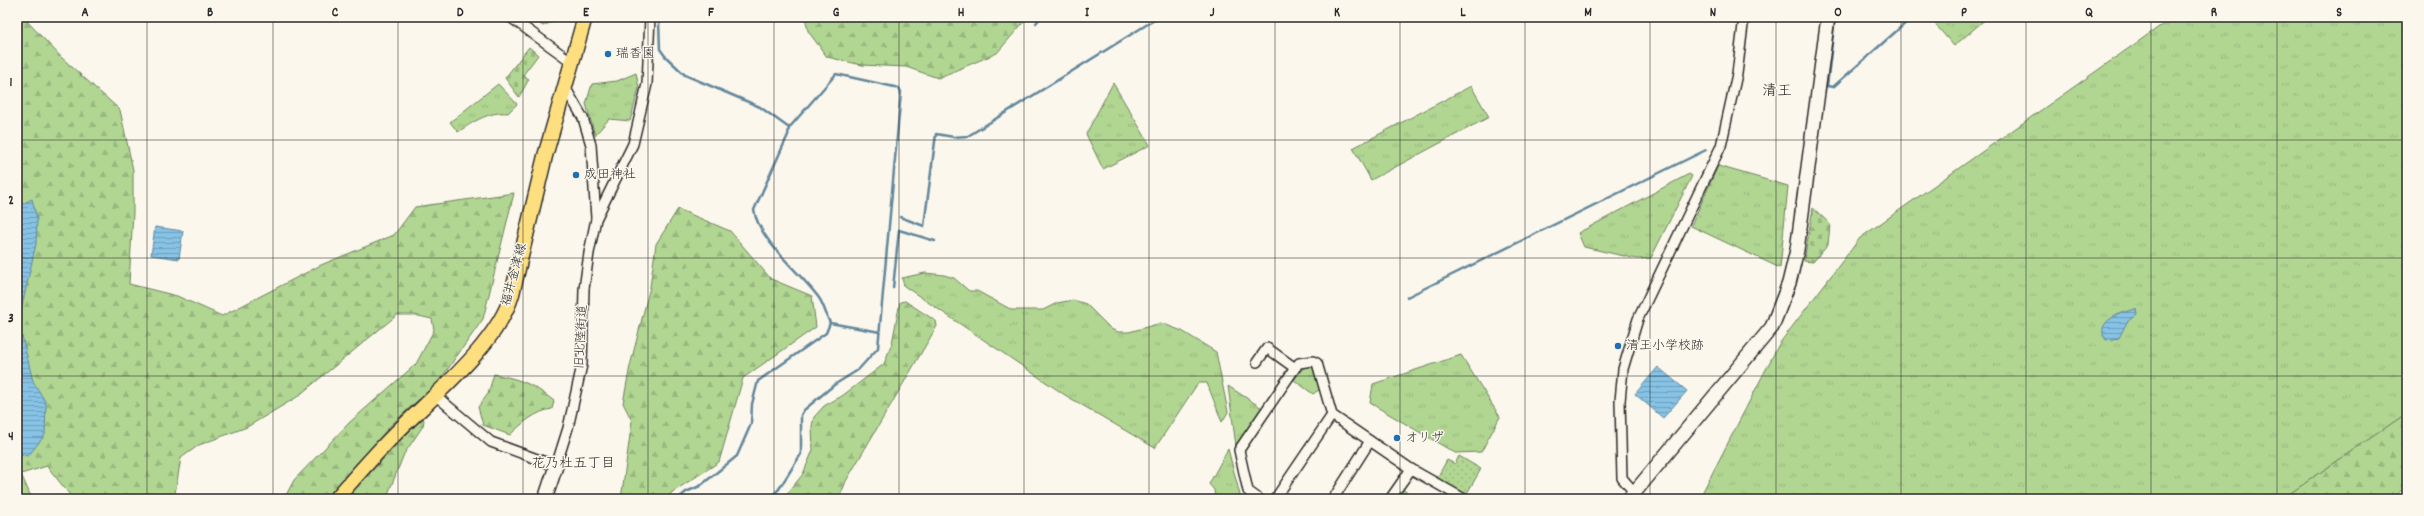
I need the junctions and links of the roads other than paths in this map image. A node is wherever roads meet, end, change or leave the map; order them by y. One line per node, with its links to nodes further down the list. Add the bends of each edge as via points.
1 (510, 17): 6 (street)
2 (585, 17): 6 (main road, 福井金津線)
3 (650, 17): 8 (street, 旧北陸街道, via 647,84 633,144)
4 (1744, 17): 17 (street, via 1737,74 1722,146 1638,319 1623,369 1620,401 1622,478)
5 (1828, 17): 17 (street, via 1797,250 1789,283 1772,327)
6 (572, 62): 7 (main road, 福井金津線)
7 (565, 87): 8 (street, 旧北陸街道, via 583,118 591,145); 11 (main road, 福井金津線, via 543,163 510,304 480,347)
8 (596, 219): 14 (street, 旧北陸街道, via 584,289 582,365 568,428)
9 (1257, 362): 10 (street, via 1267,348)
10 (1295, 368): 12 (street, via 1299,363 1317,363); 20 (street, via 1239,450 1248,491)
11 (435, 395): 14 (street, via 491,442); 18 (main road, 福井金津線, via 394,435)
12 (1332, 415): 13 (street); 21 (street)
13 (1370, 441): 15 (street); 22 (street)
14 (556, 466): 19 (street, 旧北陸街道)
15 (1411, 469): 16 (street); 23 (street)
16 (1448, 495): 24 (street)
17 (1631, 496)
18 (336, 499)
19 (545, 499)
20 (1259, 499)
21 (1276, 499)
22 (1333, 499)
23 (1390, 499)
24 (1464, 499)

